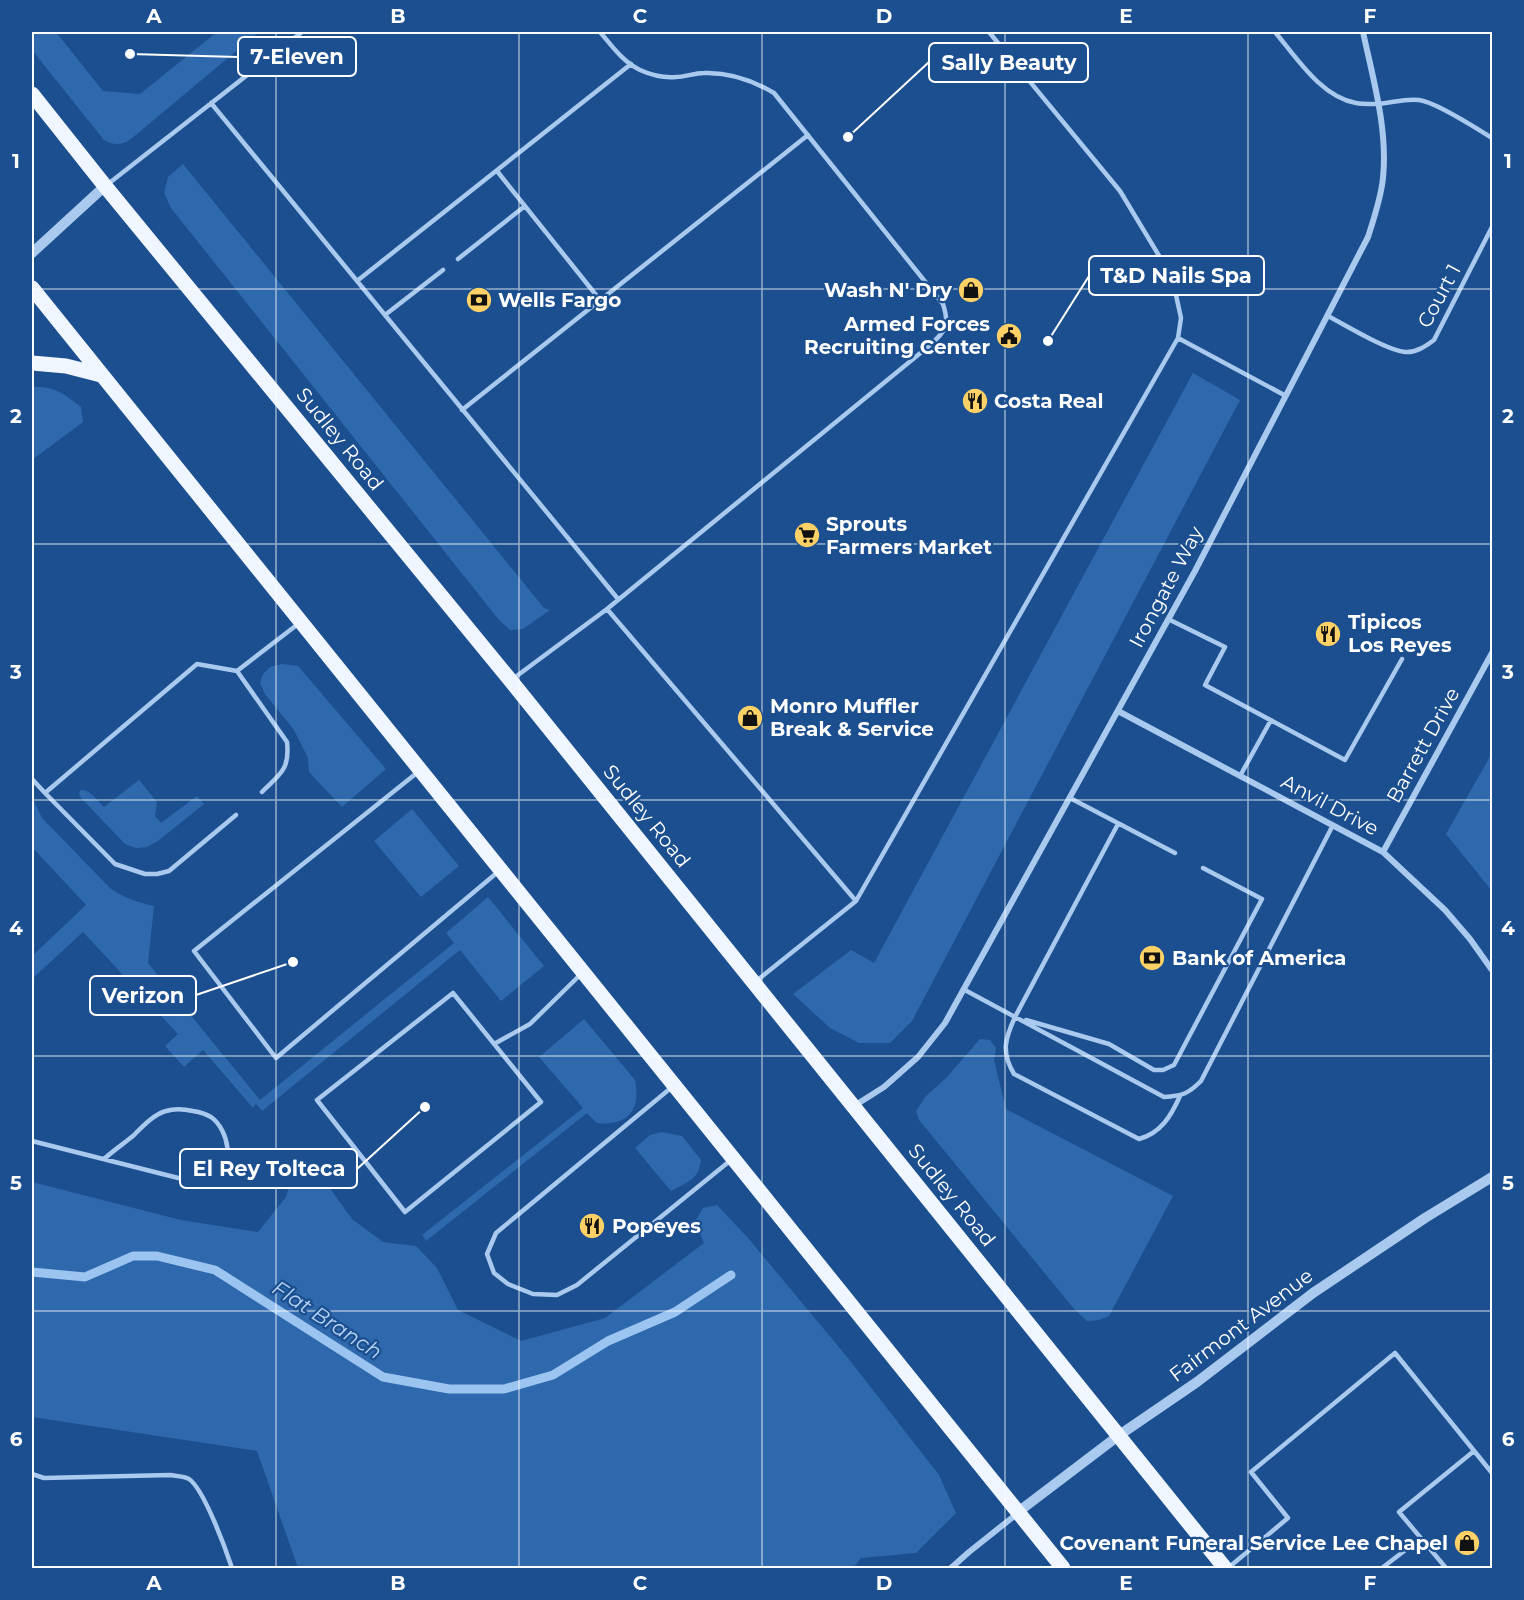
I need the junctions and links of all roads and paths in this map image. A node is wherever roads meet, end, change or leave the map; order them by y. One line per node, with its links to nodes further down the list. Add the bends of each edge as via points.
1 (302, 32): 8 (lane)
2 (600, 32): 6 (lane)
3 (989, 32): 24 (lane, via 1120,191 1161,259 1176,295)
4 (1275, 32): 9 (lane, via 1329,92 1354,103)
5 (1363, 32): 9 (street, Irongate Way)
6 (632, 64): 10 (lane, via 661,77 725,74 758,83 774,93); 12 (lane)
7 (32, 94): 13 (main road, Sudley Road)
8 (210, 103): 13 (lane); 19 (lane)
9 (1378, 104): 11 (lane, via 1422,100); 23 (street, Irongate Way, via 1384,165 1380,198 1368,237)
10 (808, 135): 21 (lane); 29 (lane, via 943,304 947,325 935,341)
11 (1492, 138)
12 (497, 171): 14 (lane); 19 (lane)
13 (105, 186): 16 (street); 36 (main road, Sudley Road)
14 (525, 206): 17 (lane); 21 (lane)
15 (1492, 227): 23 (lane, Court 1, via 1434,340 1422,349 1406,353 1391,348)
16 (32, 253)
17 (458, 259)
18 (443, 270): 22 (lane)
19 (357, 281): 22 (lane)
20 (32, 288): 26 (main road)
21 (600, 300): 28 (lane)
22 (385, 315): 28 (lane)
23 (1328, 316): 27 (street, Irongate Way)
24 (1178, 338): 27 (lane); 52 (lane)
25 (32, 363): 26 (main road)
26 (101, 375): 32 (main road)
27 (1286, 396): 31 (street, Irongate Way)
28 (462, 410): 29 (lane)
29 (618, 599): 30 (lane)
30 (607, 609): 36 (lane); 52 (lane)
31 (1168, 619): 37 (street, Irongate Way); 38 (lane, via 1225,647 1205,685)
32 (300, 623): 35 (lane); 39 (main road)
33 (1492, 653): 48 (street, Barrett Drive)
34 (1402, 659): 38 (lane, via 1345,760)
35 (237, 671): 42 (lane, via 287,742 284,771); 43 (lane, via 196,664)
36 (510, 681): 55 (main road, Sudley Road)
37 (1118, 711): 40 (street, Anvil Drive); 44 (street, Irongate Way)
38 (1271, 720): 40 (lane)
39 (420, 771): 51 (main road); 51 (lane, via 194,951 276,1058)
40 (1240, 776): 47 (street, Anvil Drive)
41 (32, 779): 43 (lane)
42 (262, 792)
43 (45, 793): 45 (lane, via 115,864 145,874 169,871)
44 (1070, 798): 46 (lane); 56 (street, Irongate Way)
45 (236, 815)
46 (1119, 824): 49 (lane); 57 (lane)
47 (1333, 825): 48 (street, Anvil Drive); 60 (lane, via 1201,1081)
48 (1383, 852): 53 (street, Anvil Drive, via 1445,910)
49 (1175, 853)
50 (1203, 868): 57 (lane, via 1262,900 1174,1065 1154,1070 1109,1044)
51 (500, 870): 54 (main road)
52 (856, 901): 55 (lane)
53 (1492, 970)
54 (583, 973): 58 (lane, via 530,1024); 59 (main road)
55 (754, 983): 61 (main road, Sudley Road)
56 (963, 989): 57 (lane); 61 (street, Irongate Way, via 945,1023 918,1057 884,1087)
57 (1015, 1017): 60 (lane, via 1164,1097); 60 (lane, via 1005,1049 1014,1074 1138,1139 1150,1136 1162,1125)
58 (494, 1044): 58 (lane, via 541,1102 405,1212 317,1100 453,993)
59 (674, 1085): 63 (main road); 63 (lane, via 496,1233 487,1254 494,1273 508,1284 533,1294 557,1295 577,1285)
60 (1180, 1096)
61 (854, 1106): 66 (main road, Sudley Road)
62 (32, 1141): 64 (lane)
63 (734, 1158): 70 (main road)
64 (104, 1159): 64 (lane, via 198,1183 215,1180 225,1166 228,1149 219,1125 210,1117 181,1108 165,1111 149,1121)
65 (1492, 1177): 66 (street, Fairmont Avenue, via 1313,1293 1197,1382)
66 (1118, 1436): 70 (street, Fairmont Avenue); 75 (main road, Sudley Road)
67 (1474, 1451): 68 (lane); 71 (lane, via 1399,1512); 75 (lane, via 1395,1353 1251,1472 1288,1518)
68 (1492, 1473)
69 (32, 1474): 72 (lane, via 44,1478 170,1475 188,1479 198,1490)
70 (1018, 1512): 73 (street); 74 (main road)
71 (1421, 1538): 76 (lane); 77 (lane)
72 (232, 1569)
73 (951, 1569)
74 (1063, 1569)
75 (1226, 1569)
76 (1382, 1569)
77 (1446, 1569)

